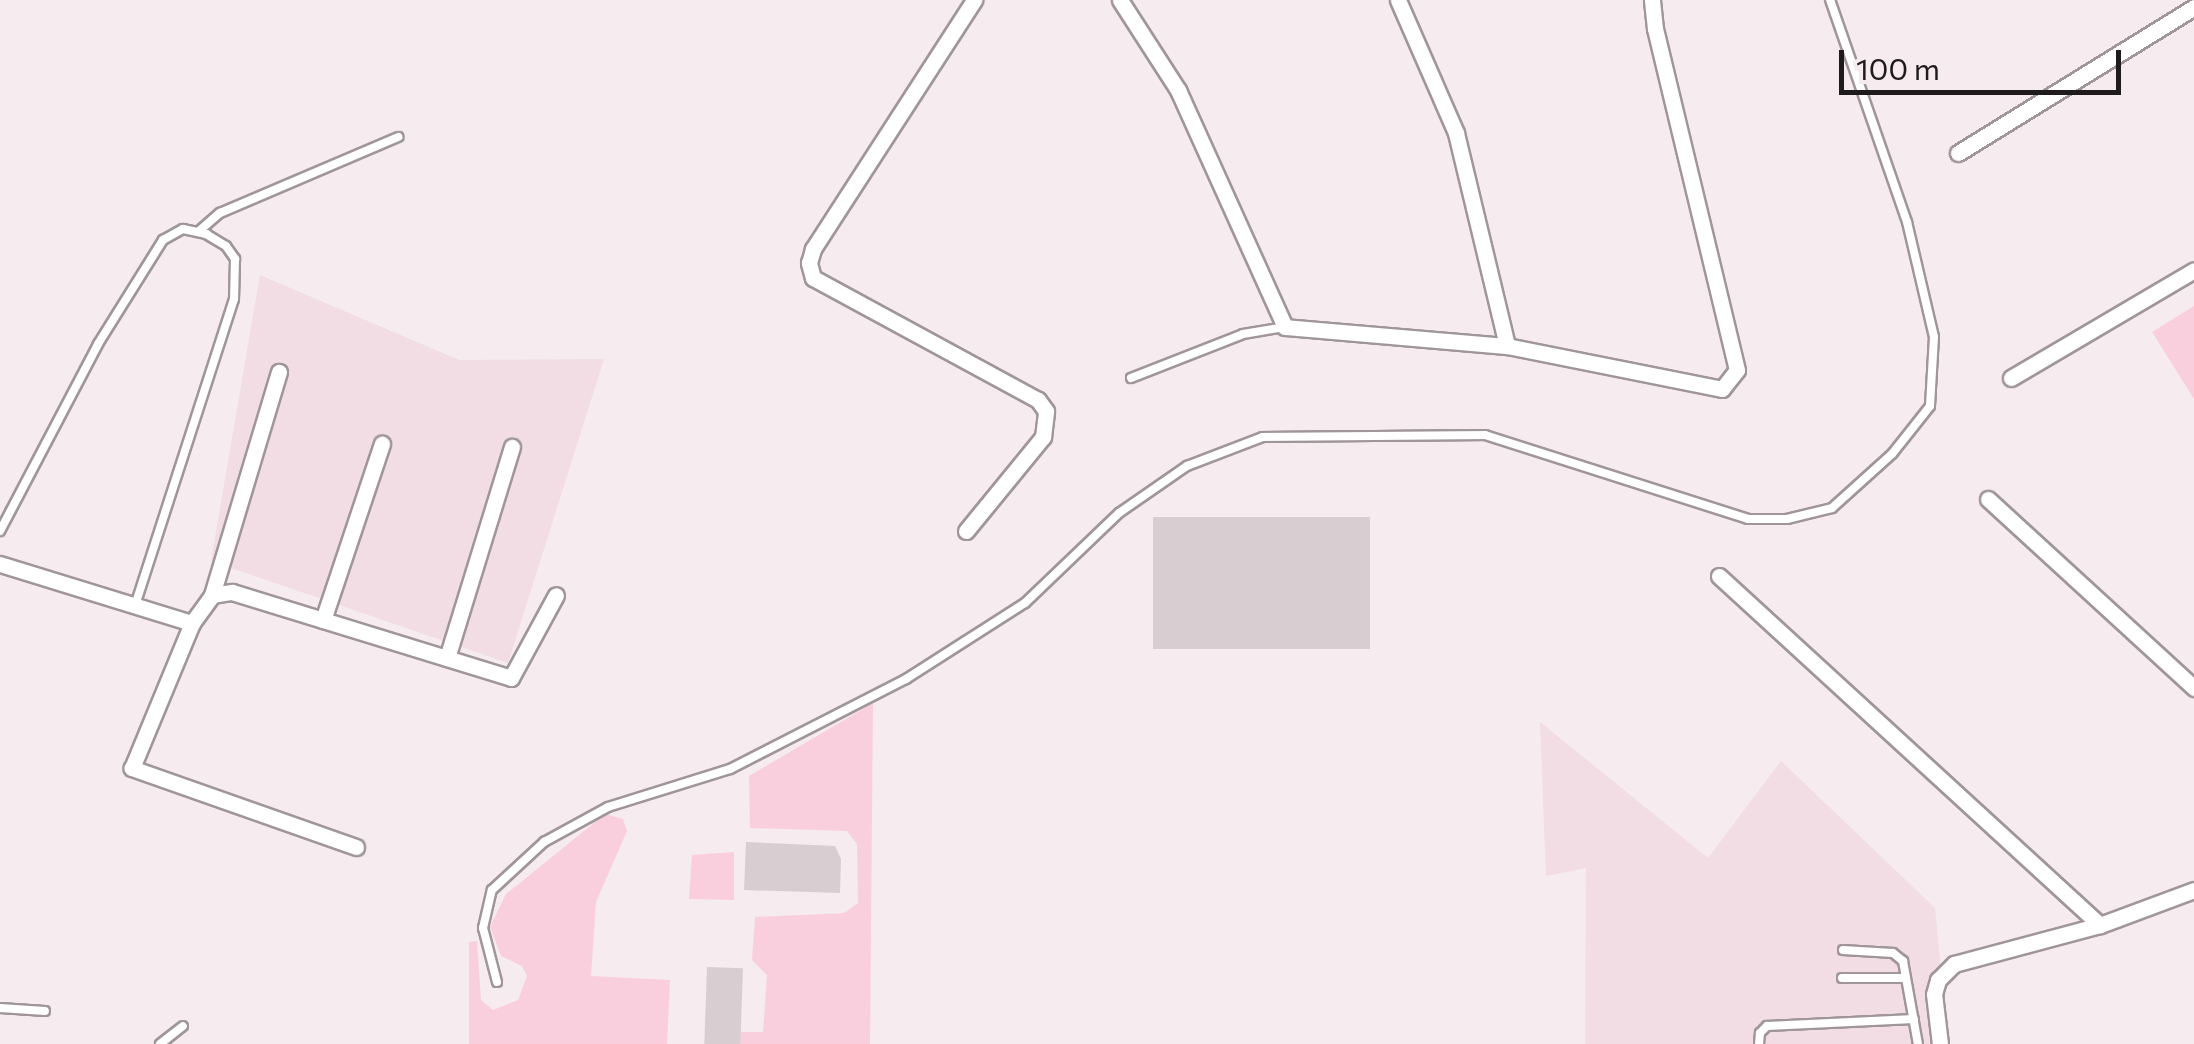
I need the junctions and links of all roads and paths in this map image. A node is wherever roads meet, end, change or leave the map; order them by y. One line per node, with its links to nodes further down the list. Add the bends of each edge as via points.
1 (974, 0): 20 (street, via 809,262 813,278 1038,400 1046,411 1044,437)
2 (1120, 0): 11 (street, via 1178,90)
3 (1398, 0): 12 (street, via 1456,133)
4 (1652, 0): 12 (street, via 1737,370 1722,389)
5 (1830, 0): 36 (lane, via 1907,222 1934,337 1930,406 1892,454 1832,508 1787,519 1748,519 1485,435 1263,437 1187,466 1119,513 1024,602 906,679 730,769 608,807 544,842 492,890 483,928)
6 (2194, 7): 8 (street)
7 (398, 137): 9 (lane, via 220,212)
8 (1958, 154)
9 (199, 231): 19 (lane, via 183,229 163,240 98,344); 25 (lane, via 231,251 238,272 234,299)
10 (2194, 270): 15 (street)
11 (1285, 327): 12 (street); 14 (lane, via 1242,334)
12 (1507, 346)
13 (279, 372): 23 (street)
14 (1132, 378)
15 (2011, 378)
16 (382, 444): 26 (street)
17 (512, 447): 28 (street)
18 (1988, 499): 29 (street)
19 (0, 531)
20 (966, 531)
21 (0, 564): 25 (street)
22 (1719, 576): 32 (street)
23 (212, 594): 26 (street, via 232,592); 27 (street)
24 (556, 595): 28 (street, via 511,678)
25 (135, 606): 27 (street)
26 (323, 620): 28 (street)
27 (192, 623): 30 (street, via 132,768)
28 (446, 658)
29 (2194, 688)
30 (356, 846)
31 (2194, 890): 32 (street)
32 (2100, 926): 44 (street, via 1954,964 1934,994)
33 (1843, 950): 35 (lane, via 1893,953 1903,961)
34 (1842, 978): 35 (lane)
35 (1906, 978): 39 (lane)
36 (497, 982)
37 (0, 1008): 38 (lane)
38 (46, 1011)
39 (1914, 1020): 42 (lane, via 1768,1026); 43 (lane)
40 (184, 1026): 41 (lane)
41 (160, 1044)
42 (1759, 1044)
43 (1918, 1044)
44 (1940, 1044)

